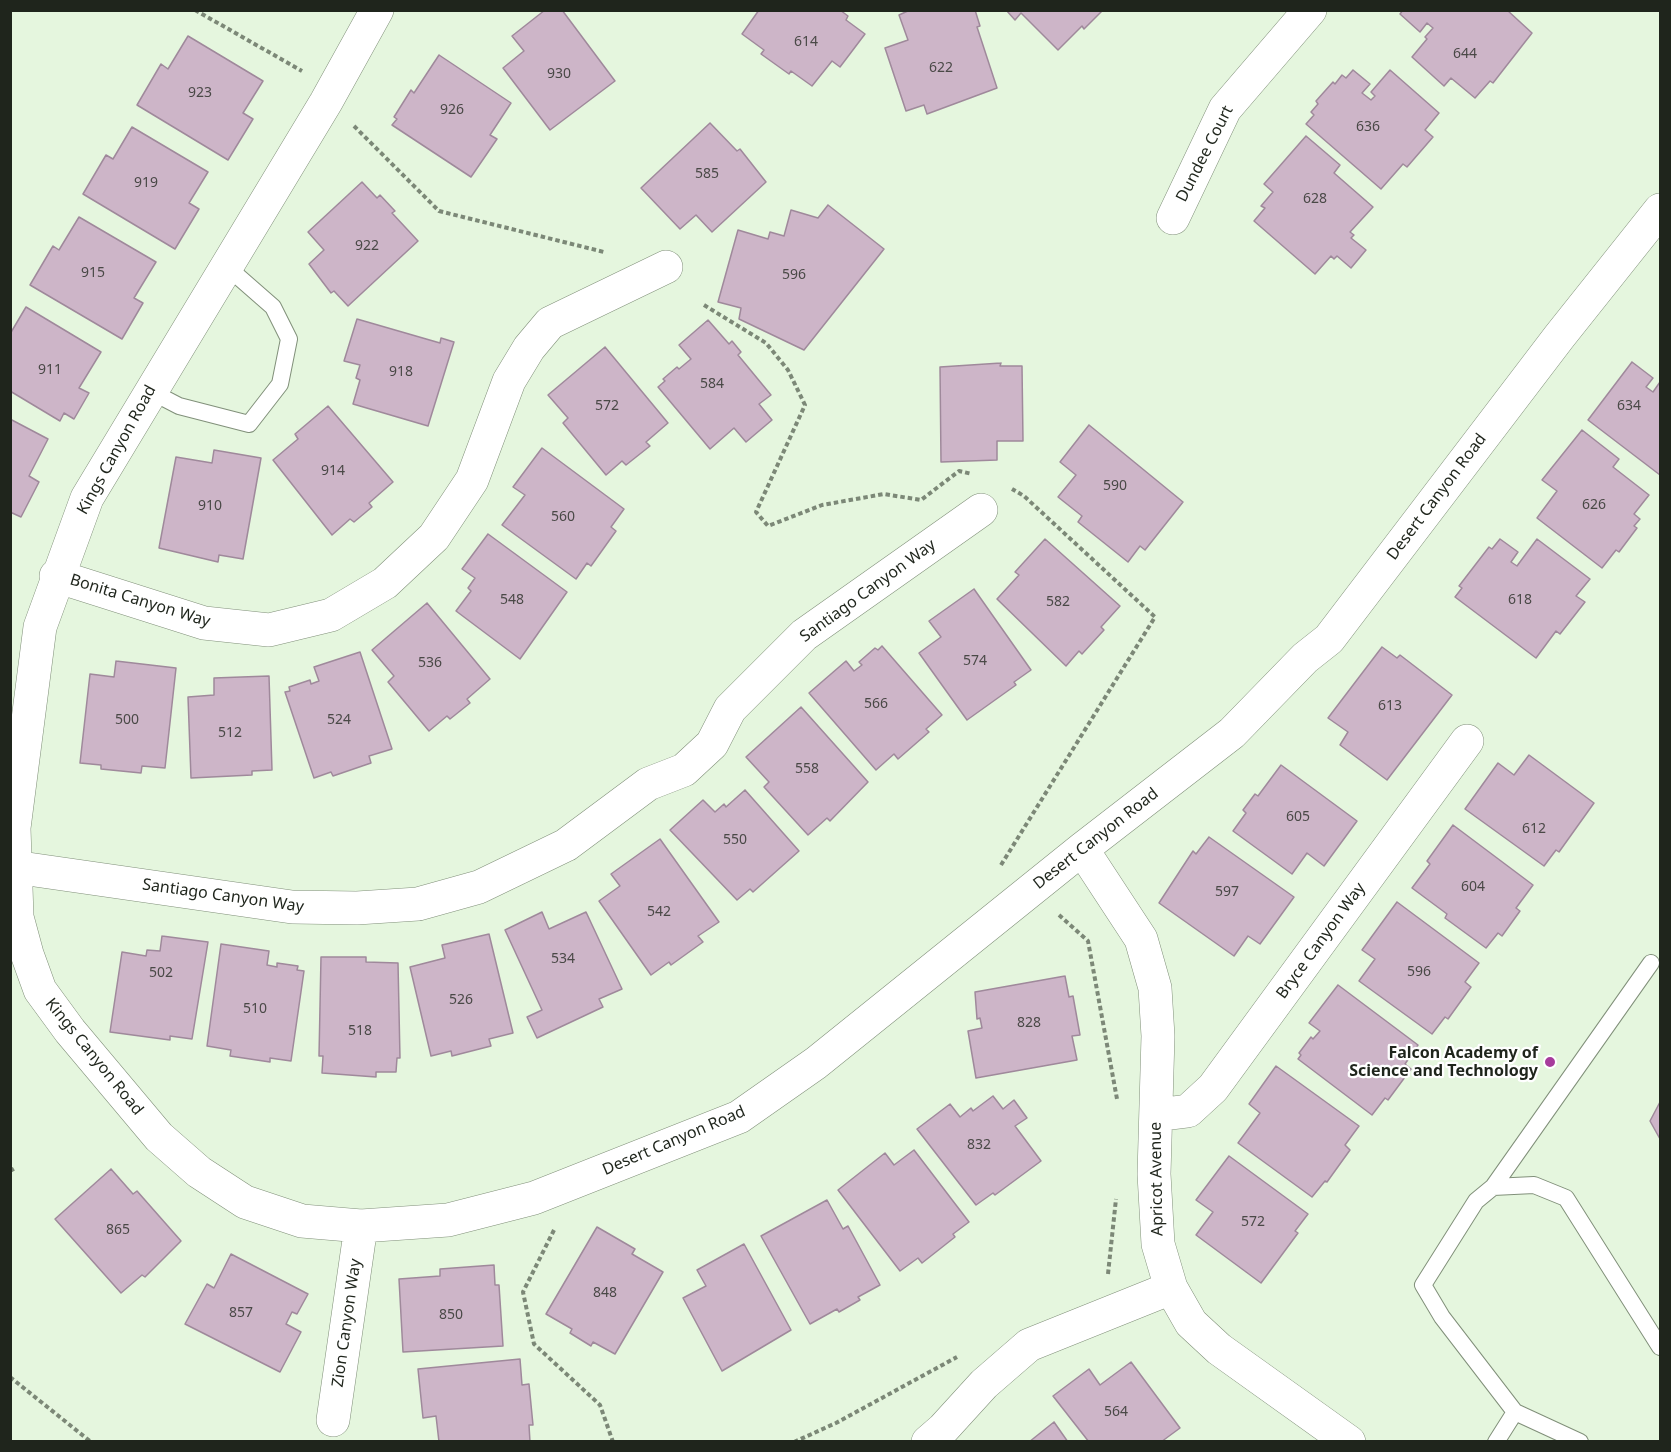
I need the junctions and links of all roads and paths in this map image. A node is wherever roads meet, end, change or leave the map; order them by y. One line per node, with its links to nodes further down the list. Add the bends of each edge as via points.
1 (195, 10): 4 (path, via 301,70)
2 (377, 10): 4 (street, Kings Canyon Road)
3 (1310, 10): 6 (street, Dundee Court, via 1225,109)
4 (326, 102): 7 (path, via 439,211); 8 (street, Kings Canyon Road)
5 (1660, 210): 17 (street, Desert Canyon Road, via 1329,639 1305,658 1232,733)
6 (1173, 218)
7 (604, 252)
8 (225, 265): 11 (street, Kings Canyon Road); 11 (lane, via 273,307 289,339 280,384 249,424 179,406)
9 (666, 267): 15 (street, Bonita Canyon Way, via 550,323 509,381 472,480 434,537 385,583 331,615 269,630 204,623)
10 (704, 305): 12 (path, via 766,343 788,370 805,405 756,512 768,526 822,505 884,494 921,500 959,471)
11 (150, 391): 15 (street, Kings Canyon Road, via 87,498)
12 (979, 476)
13 (1007, 486): 19 (path, via 1024,496 1155,617)
14 (981, 510): 18 (street, Santiago Canyon Way, via 804,634 730,709 712,744 684,770 648,784 566,844 479,887 418,904 292,907)
15 (56, 576): 18 (street, Kings Canyon Road, via 40,627 14,828)
16 (1467, 741): 23 (street, Bryce Canyon Way, via 1213,1088 1188,1111)
17 (1082, 849): 20 (street, Desert Canyon Road); 23 (street, Apricot Avenue, via 1141,939 1155,988)
18 (14, 867): 28 (street, Kings Canyon Road, via 17,917 40,990 159,1137 199,1172 245,1202 302,1221)
19 (998, 871)
20 (1036, 886): 22 (path, via 1058,914 1088,941); 28 (street, Desert Canyon Road, via 816,1063 739,1117 534,1198 448,1220)
21 (1651, 963): 26 (lane)
22 (1119, 1106)
23 (1156, 1115): 31 (street, Apricot Avenue, via 1158,1244)
24 (15, 1168): 25 (path)
25 (10, 1171)
26 (1493, 1187): 32 (lane, via 1534,1185 1566,1198); 35 (lane, via 1476,1201 1423,1285 1442,1317)
27 (1117, 1197): 30 (path, via 1109,1274)
28 (361, 1226): 36 (street, Zion Canyon Way)
29 (554, 1228): 38 (path, via 523,1292 534,1344 600,1405)
30 (1098, 1280)
31 (1171, 1288): 40 (street, via 1029,1345 984,1384); 41 (street, Apricot Avenue, via 1191,1323 1219,1349)
32 (1660, 1347)
33 (962, 1354): 39 (path)
34 (10, 1377): 37 (path)
35 (1515, 1412): 42 (lane); 43 (lane)
36 (333, 1420)
37 (91, 1442)
38 (613, 1442)
39 (794, 1442)
40 (928, 1442)
41 (1349, 1442)
42 (1496, 1442)
43 (1580, 1442)

